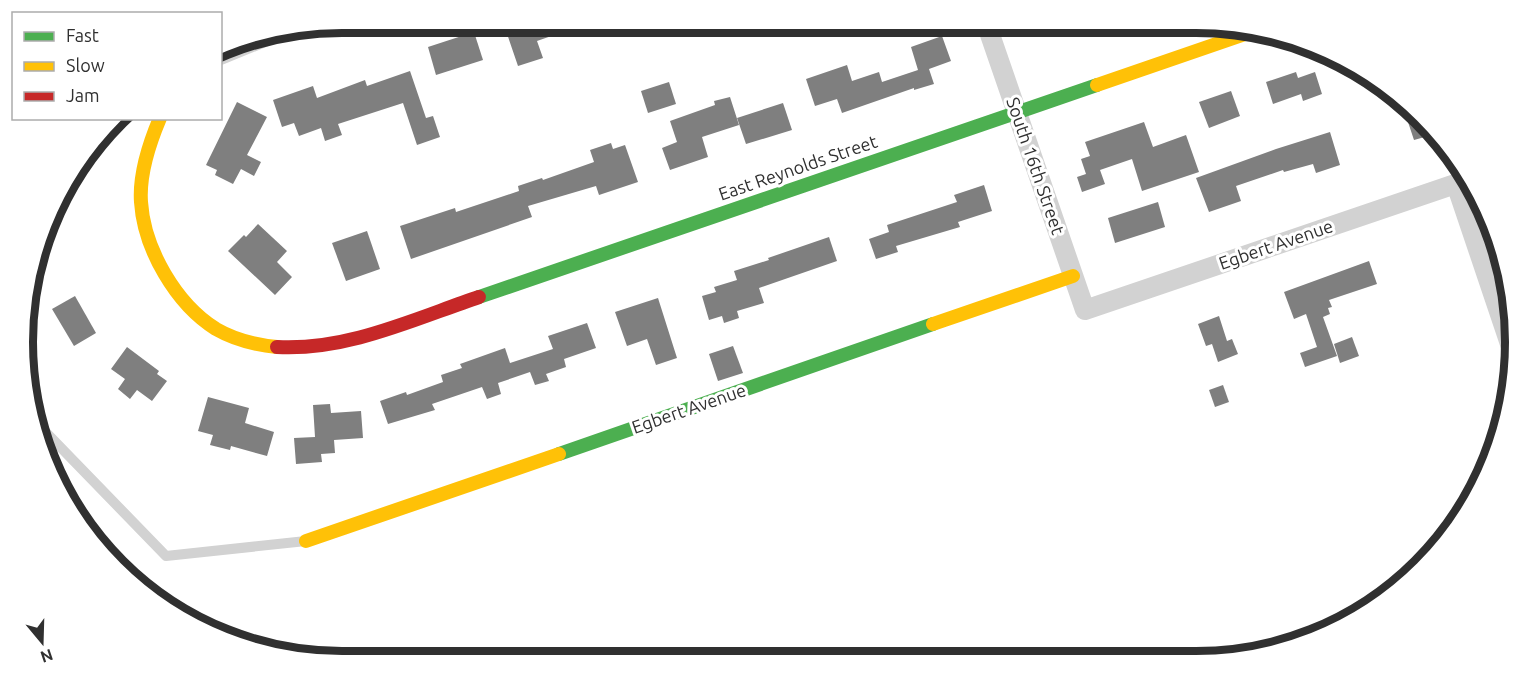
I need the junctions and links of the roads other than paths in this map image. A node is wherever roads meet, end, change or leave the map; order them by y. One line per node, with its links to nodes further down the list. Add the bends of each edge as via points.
1 (990, 33): 3 (street, South 16th Street)
2 (1238, 36): 3 (street, East Reynolds Street)
3 (1017, 112): 4 (street, East Reynolds Street, via 358,338 334,345 285,348 231,337 206,321 170,281 147,232 141,204 142,178); 7 (street, South 16th Street)
4 (159, 120)
5 (1461, 182): 9 (street, Egbert Avenue)
6 (1462, 185): 8 (street)
7 (1073, 276): 9 (street, South 16th Street); 11 (street, Egbert Avenue)
8 (1501, 298)
9 (1085, 310)
10 (47, 433): 11 (lane, via 166,556)
11 (306, 541)

